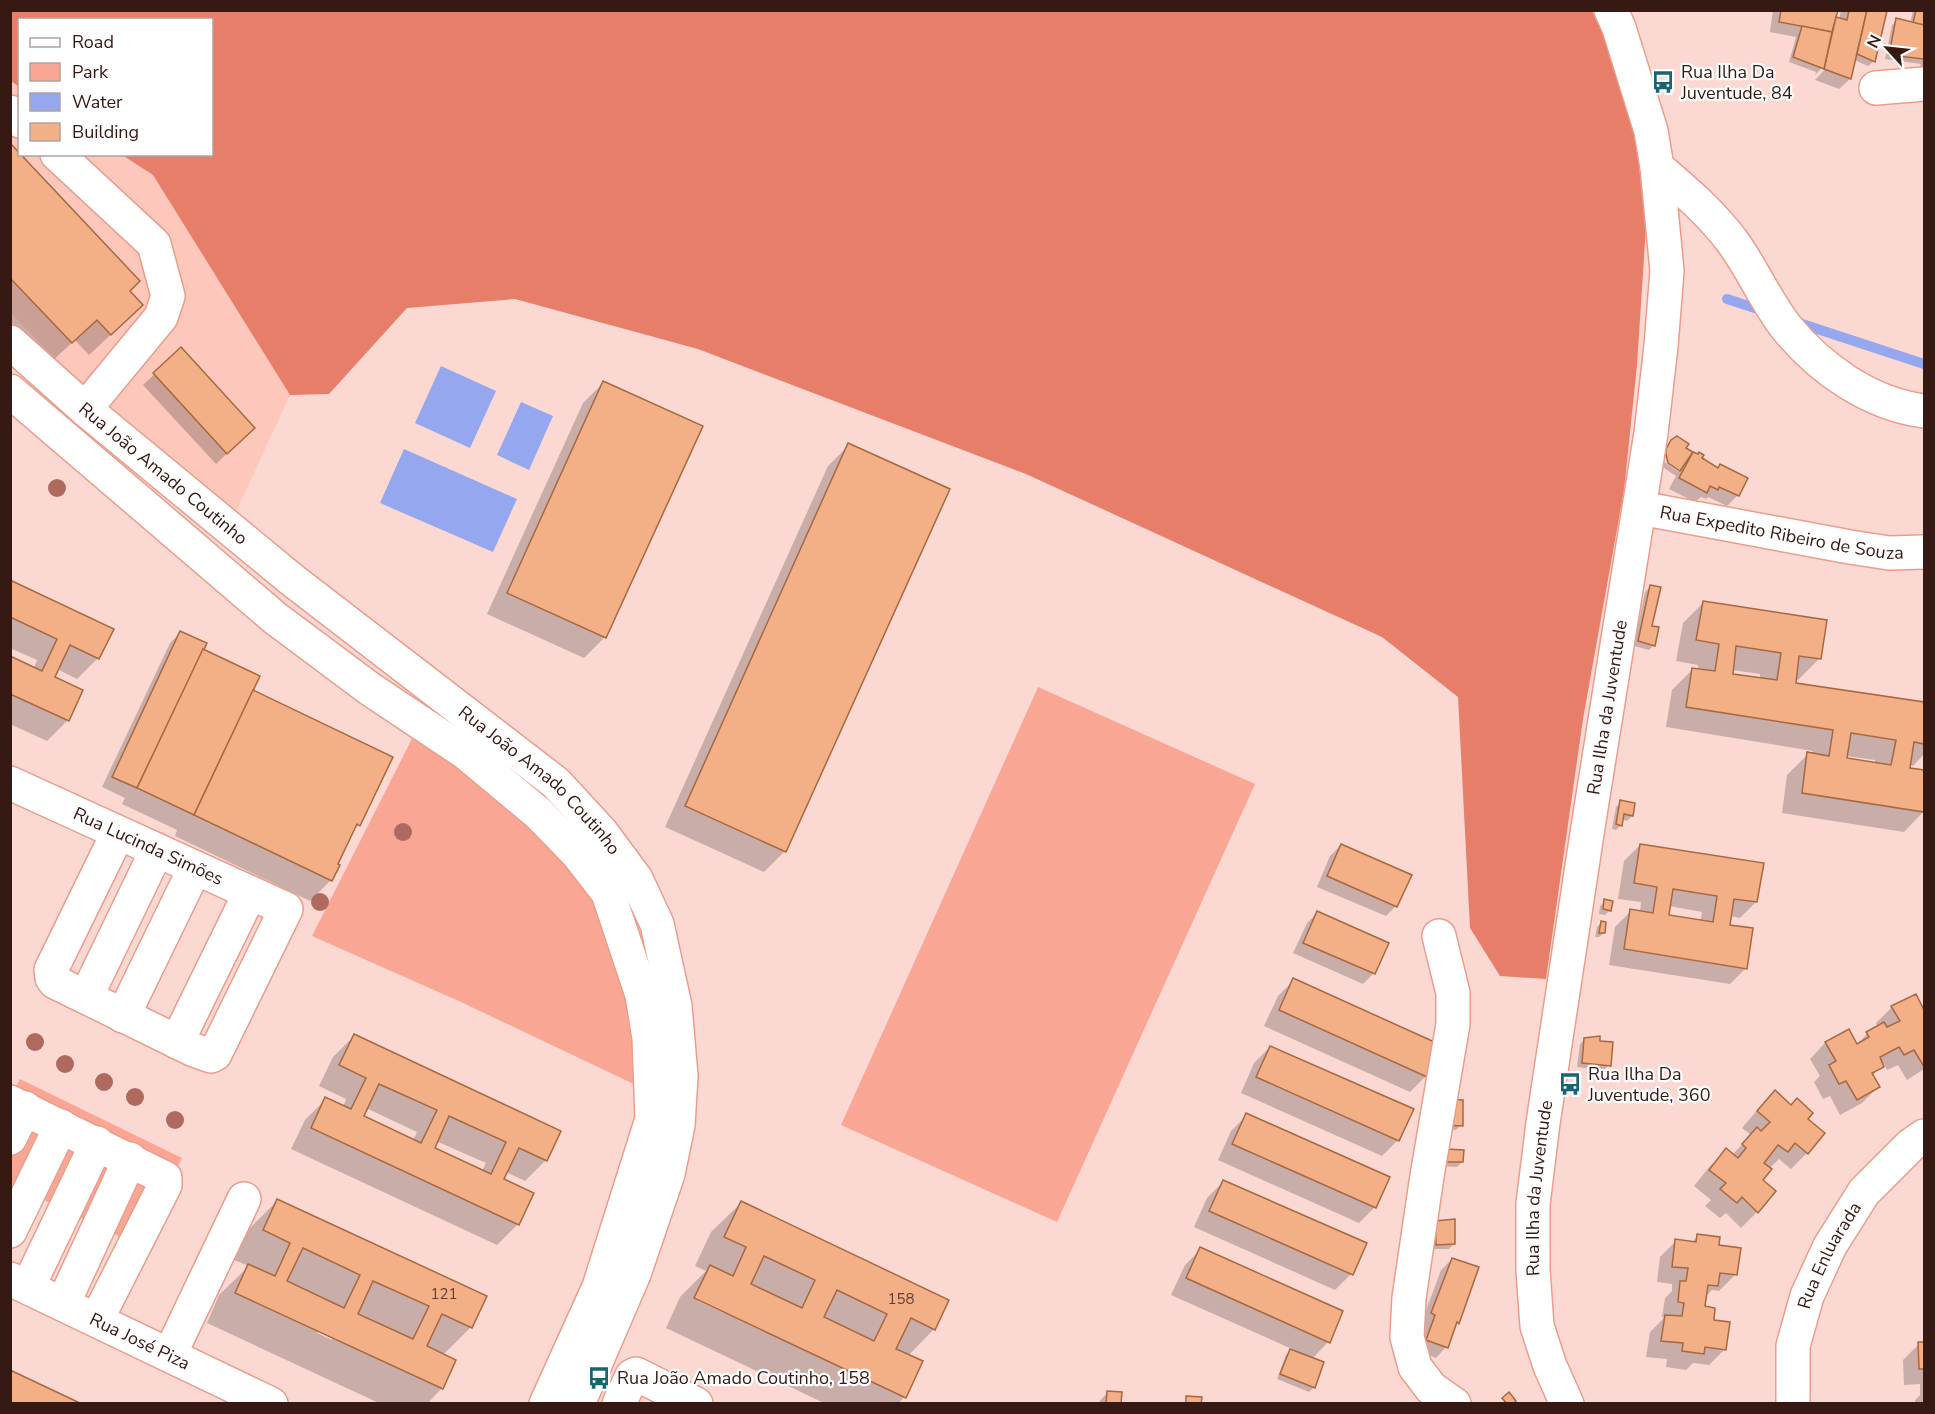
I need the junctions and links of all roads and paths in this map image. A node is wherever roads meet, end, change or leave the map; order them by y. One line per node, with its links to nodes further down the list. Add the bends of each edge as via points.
1 (1623, 16): 5 (street, Rua Ilha da Juventude)
2 (1924, 84): 3 (street)
3 (1876, 88)
4 (59, 156): 8 (street, via 154,244 168,296 160,317)
5 (1657, 167): 9 (street, via 1710,215 1732,242 1786,327 1817,359 1857,388 1887,402); 10 (street, Rua Ilha da Juventude, via 1666,271 1661,346)
6 (10, 342): 8 (street, Rua João Amado Coutinho)
7 (10, 391): 26 (street, Rua João Amado Coutinho, via 274,618 466,753 538,813 577,853 608,893 642,994 649,1038 652,1119 599,1287)
8 (84, 409): 27 (street, Rua João Amado Coutinho, via 291,579 556,783 602,833 636,879 657,924 675,1006 681,1076 678,1125 668,1174 640,1256)
9 (1924, 411)
10 (1640, 508): 11 (street, Rua Expedito Ribeiro de Souza, via 1850,548); 30 (street, Rua Ilha da Juventude, via 1621,611 1533,1204 1537,1326)
11 (1924, 552)
12 (10, 783): 13 (street, Rua Lucinda Simões)
13 (204, 872): 15 (street); 15 (street); 15 (street); 15 (street, via 51,970 55,982)
14 (1439, 936): 29 (street, via 1453,993 1453,1024 1409,1298 1407,1337 1415,1367 1431,1388)
15 (131, 1020)
16 (79, 1135): 18 (street); 19 (street); 21 (street); 22 (street); 22 (street)
17 (1924, 1136): 31 (street, Rua Enluarada, via 1864,1192 1830,1246 1807,1296 1793,1346)
18 (10, 1138)
19 (10, 1185)
20 (244, 1199): 23 (street)
21 (10, 1231)
22 (48, 1296): 23 (street, Rua José Piza)
23 (170, 1354): 25 (street, Rua José Piza)
24 (669, 1398): 28 (street, via 636,1374)
25 (271, 1404)
26 (546, 1404)
27 (578, 1404)
28 (619, 1404)
29 (1454, 1404)
30 (1567, 1404)
31 (1793, 1404)

